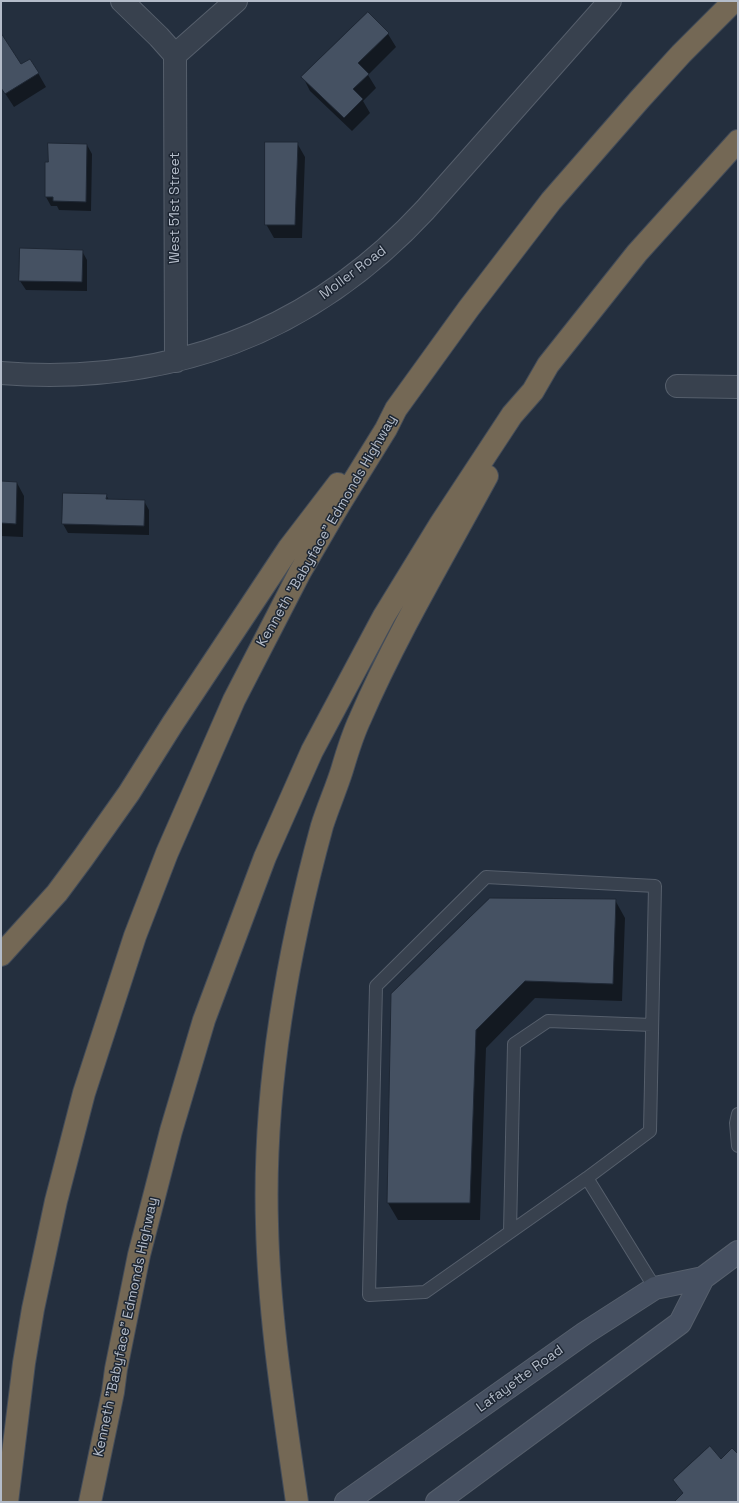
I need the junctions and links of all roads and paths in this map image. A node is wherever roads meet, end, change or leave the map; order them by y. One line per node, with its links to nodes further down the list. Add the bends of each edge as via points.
1 (122, 1): 5 (street)
2 (236, 1): 5 (street)
3 (610, 1): 7 (street, Moller Road, via 395,242 362,270 306,307 268,328 228,345)
4 (734, 1): 12 (highway, Kenneth "Babyface" Edmonds Highway, via 681,54 551,201)
5 (175, 55): 7 (street, West 51st Street)
6 (738, 140): 11 (highway, Kenneth "Babyface" Edmonds Highway, via 637,253 548,365)
7 (176, 361): 8 (street, Moller Road, via 98,372)
8 (1, 373)
9 (678, 386): 10 (street)
10 (738, 387)
11 (532, 392): 23 (highway, Kenneth "Babyface" Edmonds Highway, via 512,415 482,460 384,616 312,750 265,857 204,1020 150,1210); 24 (highway, via 407,621 360,719 323,822 299,918 286,983 273,1081 269,1125 267,1222 271,1299)
12 (396, 409): 13 (highway, via 289,548 83,858 57,892); 22 (highway, Kenneth "Babyface" Edmonds Highway, via 300,572 234,700 167,853 135,936 84,1094 56,1201 24,1363)
13 (1, 955)
14 (652, 1025): 17 (lane, via 650,1131); 18 (lane, via 548,1021 514,1044); 18 (lane, via 655,886 486,877 376,986 369,1295 425,1292)
15 (738, 1114): 16 (lane)
16 (738, 1146)
17 (586, 1178): 18 (lane); 21 (lane)
18 (510, 1232)
19 (738, 1252): 20 (main road, Lafayette Road)
20 (703, 1278): 21 (main road, Lafayette Road); 26 (main road, Lafayette Road, via 680,1322)
21 (655, 1288): 25 (main road, Lafayette Road, via 585,1333)
22 (7, 1502)
23 (90, 1502)
24 (297, 1502)
25 (346, 1502)
26 (438, 1502)

